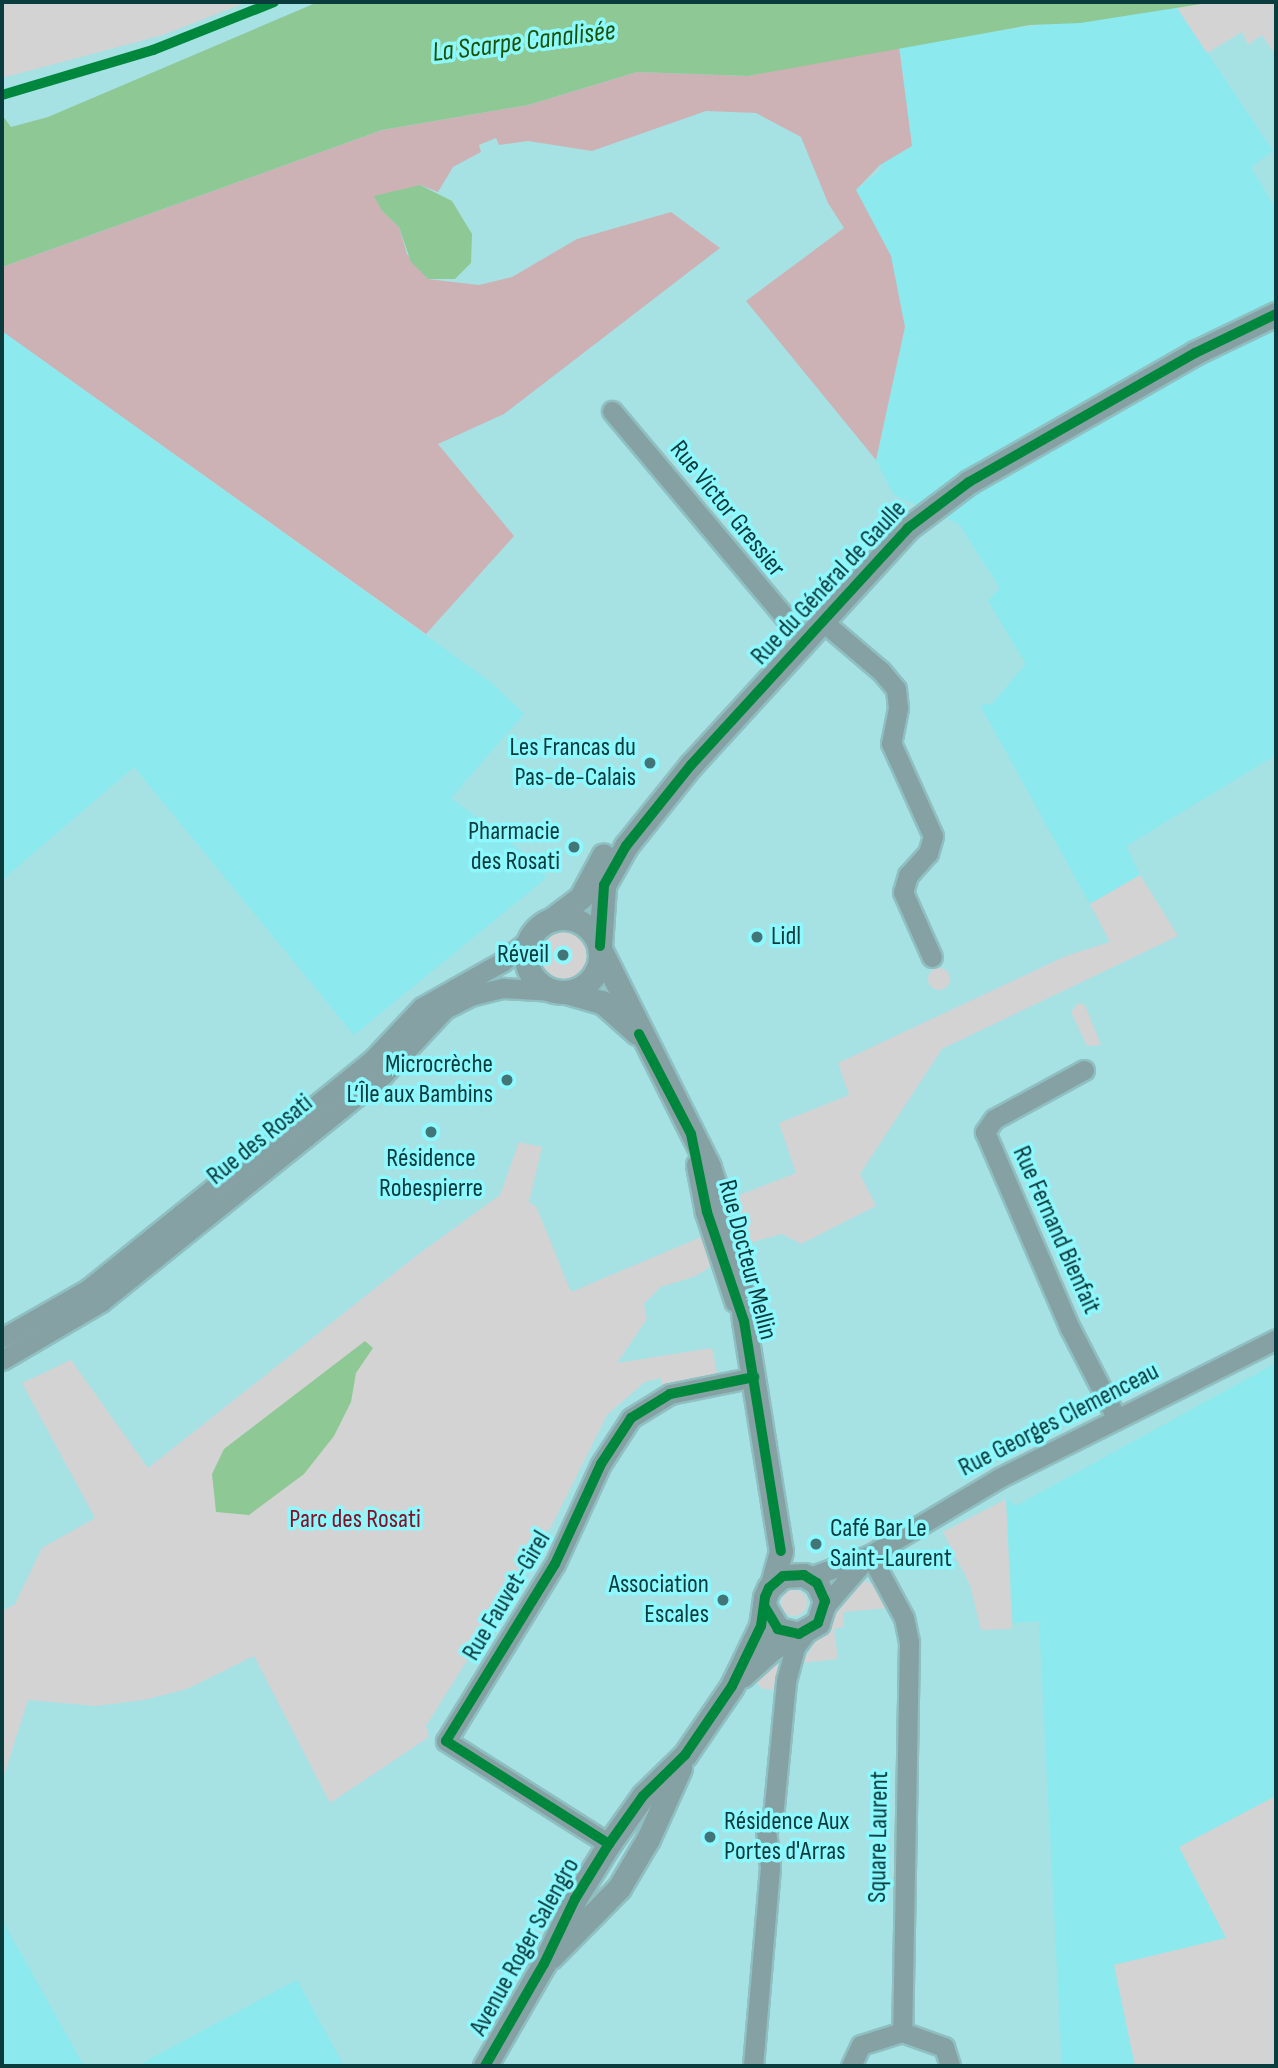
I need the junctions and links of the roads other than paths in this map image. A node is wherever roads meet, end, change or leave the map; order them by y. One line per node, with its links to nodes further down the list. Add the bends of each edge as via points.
1 (1276, 314): 3 (street, Rue du Général de Gaulle, via 1195,353 952,493 901,535)
2 (612, 411): 4 (street, Rue Victor Gressier)
3 (821, 620): 4 (street, Rue du Général de Gaulle); 9 (street, via 896,689 898,708 891,743 933,836 928,853 908,875 903,892)
4 (804, 640): 5 (street, Rue du Général de Gaulle)
5 (675, 785): 6 (street, Rue du Général de Gaulle, via 609,847 574,905); 8 (street, Rue du Général de Gaulle, via 607,877 600,907)
6 (551, 920): 7 (street); 8 (street, via 578,921 592,931)
7 (530, 939): 10 (street, via 528,968 538,983); 13 (street, Rue des Rosati, via 502,962 422,1007 372,1060 88,1289)
8 (600, 949): 10 (street, via 592,978); 11 (street, Rue Docteur Mellin)
9 (932, 957)
10 (560, 992): 11 (street, via 602,1002); 15 (street, Rue des Rosati, via 503,988 452,1005 383,1075 101,1302)
11 (639, 1034): 16 (street, Rue Docteur Mellin, via 715,1181 741,1268)
12 (1084, 1070): 17 (street, Rue Fernand Bienfait, via 994,1119 985,1132 1070,1328)
13 (2, 1338)
14 (1276, 1339): 17 (street, Rue Georges Clemenceau)
15 (2, 1360)
16 (754, 1377): 18 (street, Rue Docteur Mellin); 27 (street, Rue Fauvet-Girel, via 670,1394 631,1418 601,1464 555,1564 446,1741)
17 (1116, 1418): 19 (street, Rue Georges Clemenceau, via 999,1478)
18 (782, 1551): 20 (street); 21 (street)
19 (870, 1555): 20 (street); 23 (street); 29 (street, Square Laurent, via 904,1618 909,1643)
20 (807, 1576): 21 (street, via 787,1574); 23 (street, via 823,1592)
21 (772, 1584): 22 (street)
22 (764, 1606): 24 (street, via 778,1629); 25 (street, Avenue Roger Salengro, via 761,1626)
23 (825, 1606): 24 (street, via 821,1619)
24 (803, 1632): 25 (street, Avenue Roger Salengro, via 773,1648); 31 (street, via 786,1681 773,1817 766,1830 770,1867)
25 (732, 1686): 26 (street, Avenue Roger Salengro)
26 (685, 1755): 27 (street, Avenue Roger Salengro, via 643,1796); 28 (street, Avenue Roger Salengro, via 648,1839 618,1888)
27 (609, 1844): 28 (street, Avenue Roger Salengro, via 575,1899)
28 (544, 1964): 30 (street, Avenue Roger Salengro)
29 (902, 2032): 32 (street, via 861,2046); 33 (street, via 944,2047)
30 (485, 2066)
31 (753, 2066)
32 (851, 2066)
33 (950, 2066)

